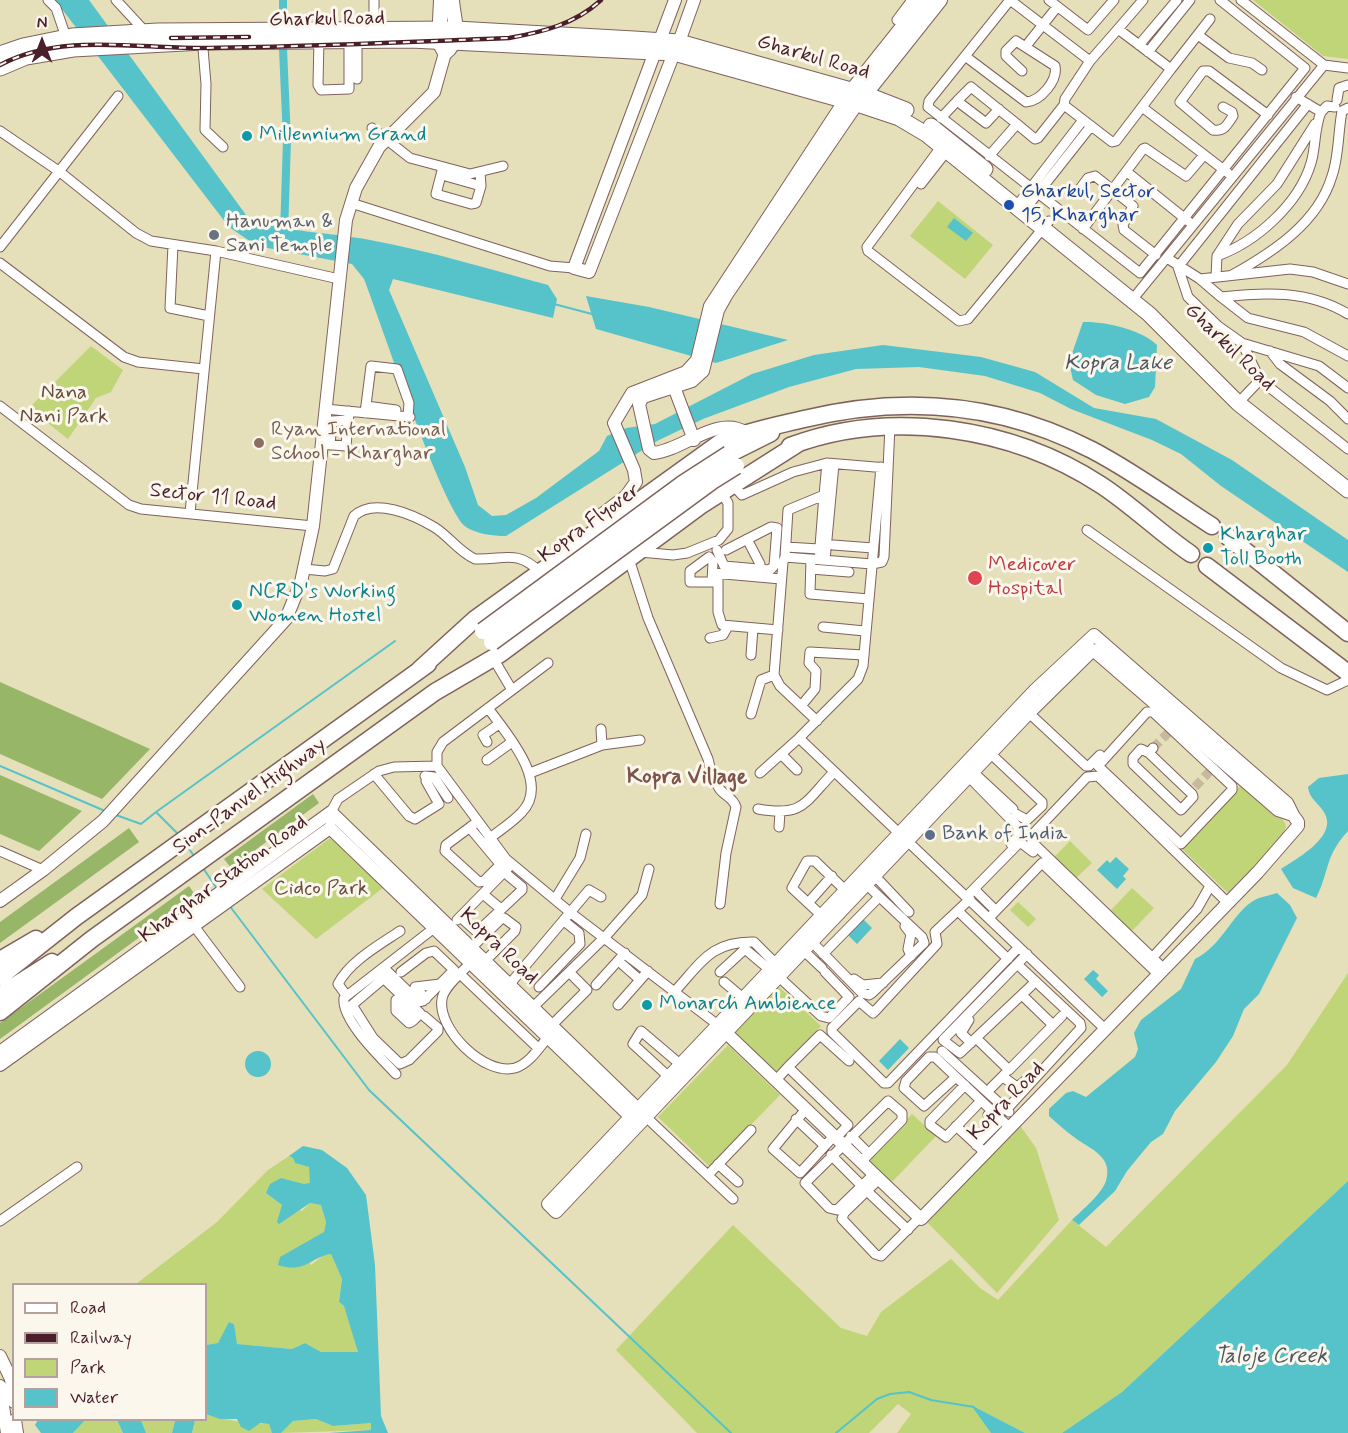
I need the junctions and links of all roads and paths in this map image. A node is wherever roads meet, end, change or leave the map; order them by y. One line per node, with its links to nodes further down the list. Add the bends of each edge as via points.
1 (48, 0): 31 (street, via 56,8)
2 (116, 0): 25 (street)
3 (374, 0): 23 (street)
4 (441, 0): 29 (main road)
5 (452, 0): 29 (main road)
6 (675, 0): 33 (street)
7 (694, 0): 35 (street)
8 (912, 0): 21 (street)
9 (924, 0): 49 (main road)
10 (940, 0): 49 (main road)
11 (1010, 0): 22 (street); 38 (street)
12 (1049, 0): 19 (street)
13 (1114, 0): 19 (street, via 1088,30)
14 (1143, 0): 24 (street)
15 (1177, 0): 32 (street)
16 (1190, 0): 36 (street)
17 (1220, 0): 58 (street, via 1305,68)
18 (1241, 0): 40 (street)
19 (1057, 7): 22 (street)
20 (1210, 19): 27 (street)
21 (897, 20)
22 (1042, 26): 34 (street); 39 (street)
23 (374, 29): 26 (main road, Gharkul Road); 29 (main road, Gharkul Road)
24 (1118, 29): 32 (street); 39 (street)
25 (137, 34): 28 (main road, Gharkul Road); 31 (main road, Gharkul Road)
26 (318, 35): 28 (main road, Gharkul Road); 30 (main road, Gharkul Road); 30 (street, via 319,88 349,89)
27 (1198, 35): 43 (street); 44 (street, via 1229,58 1252,63)
28 (202, 36): 66 (street, via 205,130)
29 (447, 39): 30 (main road, Gharkul Road); 33 (main road, Gharkul Road); 65 (street, via 434,92)
30 (353, 41): 46 (street)
31 (70, 43): 37 (main road, via 23,46); 41 (main road)
32 (1139, 45): 36 (street)
33 (657, 46): 35 (main road, Gharkul Road); 71 (street)
34 (1026, 46): 38 (street, via 1056,70 1056,76 1032,102 1026,102); 45 (street, via 1016,41 1006,51 1008,60)
35 (677, 47): 49 (main road, Gharkul Road); 76 (street)
36 (1148, 52): 43 (street)
37 (0, 54)
38 (965, 56): 60 (street, via 927,104)
39 (1090, 61): 53 (street)
40 (1324, 65): 42 (street); 50 (street)
41 (0, 68)
42 (1348, 68)
43 (1171, 69): 54 (street)
44 (1262, 70)
45 (1022, 71)
46 (357, 79)
47 (1348, 85): 59 (street, via 1339,88 1336,104 1327,106)
48 (118, 96): 74 (street)
49 (855, 97): 67 (main road, Gharkul Road, via 908,122); 83 (main road, Gharkul Road, via 922,120); 111 (street, via 848,114 714,308)
50 (1296, 97): 52 (street); 78 (street)
51 (957, 101): 57 (street, via 986,123); 57 (street, via 971,87); 60 (street)
52 (1308, 104): 59 (street); 97 (street)
53 (1064, 105): 61 (street); 62 (street, via 1038,138)
54 (1142, 107): 61 (street, via 1116,141); 68 (street)
55 (1223, 107): 58 (street, via 1233,116 1218,131 1179,102 1199,75 1209,71)
56 (1348, 108): 99 (street, via 1342,111 1332,176 1310,216 1278,247)
57 (999, 110): 62 (street)
58 (1268, 115): 72 (street)
59 (1319, 116): 93 (street, via 1277,184 1238,224); 93 (street, via 1312,160 1292,199 1246,242)
60 (941, 118): 69 (street)
61 (1087, 123): 83 (street)
62 (1017, 124): 69 (street)
63 (372, 128): 65 (street)
64 (0, 131): 74 (street)
65 (385, 141): 73 (street, via 410,158); 84 (street)
66 (223, 147)
67 (938, 155): 79 (street); 83 (main road, Gharkul Road); 88 (street, via 868,243 868,250 963,322)
68 (1204, 155): 72 (street); 77 (street, via 1186,176 1145,148)
69 (989, 156): 83 (street)
70 (503, 166): 75 (street)
71 (612, 168): 76 (street); 98 (street)
72 (1224, 170): 78 (street); 85 (street)
73 (442, 171): 75 (street); 80 (street); 80 (street, via 438,195 474,204)
74 (60, 172): 89 (street, via 136,234); 90 (street)
75 (480, 172): 80 (street)
76 (628, 172): 98 (street, via 589,272)
77 (1127, 172): 82 (street); 85 (street)
78 (1233, 177): 86 (street)
79 (921, 184)
80 (481, 186)
81 (1079, 190): 82 (street, via 1092,175)
82 (1113, 191): 87 (street); 92 (street, via 1133,206 1124,230)
83 (1027, 201): 87 (street); 88 (main road, Gharkul Road)
84 (351, 203): 98 (street, via 550,266); 101 (street)
85 (1184, 218): 86 (street); 92 (street)
86 (1194, 225): 94 (street)
87 (1083, 229): 92 (street, via 1138,272)
88 (1037, 234): 95 (street); 104 (main road, Gharkul Road)
89 (173, 245): 91 (street); 107 (street, via 170,308)
90 (0, 247)
91 (216, 252): 101 (street); 107 (street)
92 (1156, 255)
93 (1217, 256): 100 (street)
94 (1167, 258): 97 (street); 104 (street)
95 (1013, 261)
96 (0, 262): 112 (street, via 124,357 138,363)
97 (1178, 267): 102 (street); 108 (street, via 1183,290 1199,311)
98 (574, 268)
99 (1232, 275): 100 (street); 103 (street, via 1290,269)
100 (1216, 276): 102 (street)
101 (339, 279): 118 (street)
102 (1200, 279): 105 (street)
103 (1348, 284)
104 (1135, 297): 116 (main road, Gharkul Road, via 1168,318)
105 (1221, 297): 106 (street, via 1288,294 1322,301); 110 (street, via 1248,318 1304,332)
106 (1348, 314)
107 (209, 316): 112 (street)
108 (1242, 343): 109 (street); 113 (street)
109 (1270, 351): 114 (street, via 1319,366); 121 (street, via 1280,364)
110 (1348, 356)
111 (702, 362): 115 (street, via 699,376); 139 (street, via 632,393 614,423 636,482 626,496 601,515)
112 (204, 369): 136 (street)
113 (1260, 380): 116 (street); 128 (street)
114 (1348, 388)
115 (676, 392): 125 (street); 125 (street, via 643,398 639,404 649,449 654,453 669,452)
116 (1241, 400): 132 (main road, Gharkul Road); 134 (main road, Gharkul Road)
117 (0, 406): 136 (street, Sector 11 Road, via 129,505)
118 (325, 409): 120 (street); 127 (street)
119 (365, 409): 119 (street, via 409,415 408,400 395,369 369,366); 120 (street)
120 (349, 416): 127 (street, via 332,421); 127 (street, via 346,446)
121 (1348, 419)
122 (793, 422): 124 (highway); 129 (highway, Kopra Flyover); 138 (highway, via 842,409 894,404 996,414 1093,451)
123 (890, 426): 126 (highway); 131 (street); 146 (highway, via 967,432 1037,452 1101,485)
124 (745, 432): 125 (street, via 723,427); 139 (highway, via 697,457)
125 (694, 440)
126 (799, 442): 129 (highway, Kopra Flyover); 133 (highway)
127 (326, 445): 137 (street)
128 (1348, 449)
129 (732, 460): 164 (highway, Kopra Flyover, bridge, via 712,481)
130 (830, 463): 131 (street); 133 (street, via 793,472 746,495); 135 (street); 144 (street)
131 (885, 468): 145 (street); 150 (street, via 884,557 882,562)
132 (1348, 478)
133 (727, 488): 147 (highway); 147 (street, via 728,529 719,540 674,555)
134 (1348, 490)
135 (824, 495): 143 (street, via 788,510); 144 (street)
136 (190, 513): 137 (street, Sector 11 Road)
137 (313, 526): 152 (street)
138 (1212, 526)
139 (603, 527): 153 (highway)
140 (1087, 530): 172 (street, via 1281,668 1327,690)
141 (1228, 537): 162 (highway)
142 (747, 539): 148 (street, via 757,564); 148 (street, via 776,527); 148 (street, via 722,550 723,565 770,570)
143 (786, 547): 144 (street); 148 (street)
144 (829, 548): 145 (street); 149 (street)
145 (873, 548): 150 (street)
146 (1191, 554)
147 (630, 555): 164 (highway); 231 (street, via 648,618 712,776 736,807)
148 (778, 560): 149 (street); 155 (street)
149 (816, 562): 150 (street); 154 (street); 156 (street, via 809,591 813,595)
150 (872, 564): 156 (street)
151 (1207, 566): 170 (highway)
152 (304, 569): 153 (street, via 333,569 354,516 371,508 393,510 435,527 475,559 517,555); 217 (street, via 286,619 102,821)
153 (540, 572): 169 (highway, via 475,619)
154 (849, 572)
155 (781, 579): 157 (street, via 716,574 719,619); 160 (street)
156 (868, 599): 161 (street)
157 (728, 626): 159 (street); 163 (street, via 723,635)
158 (823, 627): 161 (street)
159 (753, 628): 160 (street); 166 (street)
160 (778, 630): 171 (street)
161 (865, 631): 165 (street)
162 (1348, 633)
163 (710, 638)
164 (489, 644): 169 (highway, Kopra Flyover); 173 (street); 174 (highway, Kopra Flyover)
165 (864, 655): 176 (street, via 810,652 809,663 816,671 815,689); 180 (street, via 858,679)
166 (751, 656)
167 (1077, 658): 175 (street, via 1093,650); 178 (street); 207 (street, via 1094,635 1287,803); 212 (street, via 1035,690)
168 (548, 663): 173 (street)
169 (419, 670): 240 (highway, Sion-Panvel Highway)
170 (1348, 673)
171 (774, 675): 176 (street); 179 (street, via 761,680)
172 (1348, 680)
173 (512, 690): 177 (street)
174 (435, 692): 248 (highway, Sion-Panvel Highway)
175 (1151, 699): 178 (street, via 1089,766); 183 (street)
176 (801, 706): 180 (street)
177 (488, 708): 182 (street); 194 (street, via 443,742 437,752)
178 (1029, 713): 192 (street)
179 (751, 714)
180 (817, 721): 186 (street)
181 (481, 723): 185 (street)
182 (499, 724): 185 (street); 189 (street)
183 (1173, 727): 195 (street); 195 (street, via 1147,712 1098,766 1178,844 1232,790)
184 (601, 729): 190 (street)
185 (488, 731): 188 (street, via 483,736)
186 (799, 738): 191 (street); 198 (street)
187 (639, 740): 190 (street)
188 (487, 742)
189 (512, 742): 193 (street); 197 (street)
190 (602, 745): 197 (street)
191 (781, 754): 196 (street); 199 (street)
192 (991, 754): 201 (street); 201 (street, via 1042,802 1030,819 1023,820)
193 (487, 760)
194 (437, 766): 200 (street, via 393,767); 203 (street)
195 (1214, 766): 207 (street, via 1278,810)
196 (797, 770)
197 (530, 772): 213 (street, via 530,799 524,811)
198 (834, 772): 206 (street, via 798,809); 212 (street)
199 (760, 773)
200 (374, 774): 203 (street, via 415,819 439,804 426,778 434,777); 205 (street, via 338,800)
201 (971, 775): 212 (street); 224 (street, via 1019,831)
202 (1193, 790): 202 (street, via 1151,751 1141,749 1133,758 1133,764 1181,810 1194,797)
203 (449, 797): 208 (street)
204 (758, 808): 206 (street)
205 (331, 812): 210 (street, Kharghar Station Road); 221 (street, Kharghar Station Road); 245 (street, Kopra Road)
206 (780, 812): 209 (street)
207 (1293, 815): 229 (street, Kopra Road, via 1298,826)
208 (474, 825): 213 (street); 215 (street); 215 (street, via 444,847 445,851 479,882)
209 (779, 826)
210 (330, 828): 221 (street, Kharghar Station Road); 245 (street, Kopra Road)
211 (586, 834): 227 (street, via 580,858)
212 (905, 836): 219 (street); 222 (street); 224 (street)
213 (489, 839): 215 (street)
214 (0, 851): 217 (street)
215 (506, 865): 223 (street); 227 (street); 234 (street, via 523,889)
216 (648, 869): 247 (street, via 642,895)
217 (43, 870): 228 (street)
218 (832, 876): 222 (street); 230 (street); 230 (street, via 815,861 807,861 792,888)
219 (871, 880): 226 (street); 236 (street); 250 (street)
220 (1210, 886): 229 (street); 257 (street, via 1197,909); 257 (street, via 1098,776 1087,777 1031,836 1032,842)
221 (236, 887): 232 (street, Kharghar Station Road)
222 (845, 890): 238 (street)
223 (483, 894): 234 (street); 241 (street)
224 (968, 894): 233 (street); 233 (street, via 1020,842 1038,860); 235 (street); 239 (street)
225 (601, 897): 237 (street, via 590,890)
226 (879, 897): 254 (street); 256 (street, via 924,940)
227 (555, 899): 237 (street)
228 (0, 901)
229 (1227, 902): 270 (street, Kopra Road)
230 (808, 903): 238 (street)
231 (720, 904)
232 (210, 906): 244 (street, Kharghar Station Road); 249 (street, Kharghar Station Road)
233 (992, 907): 239 (street)
234 (501, 909): 241 (street, via 477,932)
235 (958, 911): 258 (street); 258 (street, via 936,932 937,944 877,1009 869,1011 859,1001 832,1028 884,1083)
236 (909, 912)
237 (571, 913): 243 (street); 247 (street)
238 (821, 915): 250 (street)
239 (987, 916): 251 (street); 270 (street, via 1042,863)
240 (76, 917): 259 (highway); 273 (highway)
241 (460, 917): 245 (street)
242 (897, 918): 256 (street, via 911,934)
243 (564, 921): 278 (street); 283 (street, via 579,933 580,944)
244 (194, 926): 249 (street, Kharghar Station Road); 282 (street)
245 (443, 928): 252 (street, Kopra Road); 260 (street, Kopra Road); 271 (street)
246 (399, 931): 285 (street, via 341,978 339,989)
247 (605, 937): 253 (street); 268 (street)
248 (92, 939): 284 (highway); 291 (highway)
249 (163, 940): 300 (street, Kharghar Station Road)
250 (806, 942): 254 (street); 264 (street); 264 (street, via 824,970 849,997 829,1018 821,1016)
251 (1019, 947): 255 (street); 258 (street)
252 (471, 948): 261 (street, Kopra Road); 261 (street, via 501,919 516,927)
253 (625, 953): 266 (street); 279 (street)
254 (824, 954): 276 (street, via 862,993 869,995)
255 (1027, 954): 263 (street); 296 (street)
256 (911, 956): 276 (street)
257 (1152, 958): 270 (street)
258 (1008, 959)
259 (0, 960)
260 (471, 962): 272 (street); 290 (street, Kopra Road)
261 (485, 962): 278 (street, Kopra Road)
262 (623, 965): 274 (street)
263 (1014, 967): 298 (street, via 943,1039 960,1053); 315 (street, via 1080,1023 1081,1028)
264 (777, 970): 269 (street, via 745,949); 280 (street, via 752,941 711,951 696,972); 287 (street); 295 (street)
265 (844, 970): 276 (street, via 863,986)
266 (648, 971): 274 (street); 280 (street)
267 (401, 972): 277 (street, via 434,951 454,969)
268 (569, 972): 290 (street); 297 (street, via 587,990)
269 (720, 972)
270 (1161, 972): 296 (street, Kopra Road)
271 (382, 973): 271 (street, via 420,1017 438,1028 409,1060 400,1064 373,1038 352,1005); 285 (street); 288 (street, via 416,1001)
272 (460, 974): 299 (street); 299 (street, via 443,994 443,1013 451,1030 479,1060 495,1068 513,1068 525,1063)
273 (0, 977)
274 (640, 980): 289 (street)
275 (724, 982): 287 (street)
276 (882, 983)
277 (441, 984): 288 (street); 288 (street, via 415,987)
278 (509, 985): 290 (street, Kopra Road)
279 (596, 985)
280 (677, 985): 295 (street)
281 (1031, 986): 286 (street)
282 (240, 987)
283 (539, 987)
284 (0, 995)
285 (346, 995): 306 (street, via 344,1008 350,1018)
286 (1022, 995): 294 (street); 298 (street)
287 (743, 998): 295 (street)
288 (426, 999)
289 (618, 1005)
290 (529, 1011): 297 (street, Kopra Road)
291 (0, 1012)
292 (1062, 1016): 294 (street)
293 (969, 1020): 298 (street, via 962,1033)
294 (1053, 1025): 307 (street)
295 (722, 1029): 304 (street); 310 (street); 316 (street)
296 (1105, 1029): 318 (street, Kopra Road)
297 (550, 1031): 299 (street); 316 (street, Kopra Road)
298 (974, 1041): 307 (street)
299 (538, 1048)
300 (9, 1049): 303 (street, Kharghar Station Road)
301 (942, 1051): 315 (street)
302 (849, 1060): 305 (street, via 820,1035)
303 (0, 1065)
304 (681, 1065): 308 (street); 308 (street, via 641,1031 633,1044)
305 (788, 1067): 310 (street); 321 (street, via 849,1124)
306 (396, 1074)
307 (1006, 1074): 309 (street, via 1017,1088); 312 (street)
308 (669, 1077): 316 (street)
309 (1029, 1078)
310 (776, 1080): 314 (street)
311 (961, 1084): 311 (street, via 935,1057 930,1057 906,1081 904,1089 924,1106); 313 (street); 318 (street); 319 (street, via 930,1123 944,1137)
312 (991, 1088)
313 (977, 1105): 319 (street); 323 (street, via 995,1124)
314 (806, 1109): 317 (street); 321 (street)
315 (1005, 1109): 318 (street)
316 (638, 1117): 316 (street, via 556,1212 548,1204); 328 (street, via 658,1128)
317 (796, 1119): 322 (street); 322 (street, via 773,1149 800,1173)
318 (1013, 1124): 323 (street, Kopra Road)
319 (956, 1126): 323 (street)
320 (751, 1130): 326 (street)
321 (841, 1138): 322 (street); 324 (street); 325 (street); 325 (street, via 886,1102 902,1113 902,1120)
322 (825, 1146)
323 (981, 1149): 333 (street, Kopra Road)
324 (831, 1155): 331 (street); 331 (street, via 808,1177 807,1187 829,1208 837,1210)
325 (865, 1158): 329 (street)
326 (718, 1164): 328 (street); 330 (street)
327 (77, 1167): 334 (street)
328 (708, 1175): 332 (street)
329 (876, 1177): 331 (street); 333 (street)
330 (738, 1182)
331 (865, 1188): 335 (street); 335 (street, via 842,1219 875,1254 881,1256)
332 (733, 1199)
333 (919, 1218): 335 (street)
334 (0, 1221)
335 (908, 1230)
336 (0, 1356): 338 (street)
337 (0, 1386): 339 (street)
338 (12, 1387)
339 (7, 1433)

